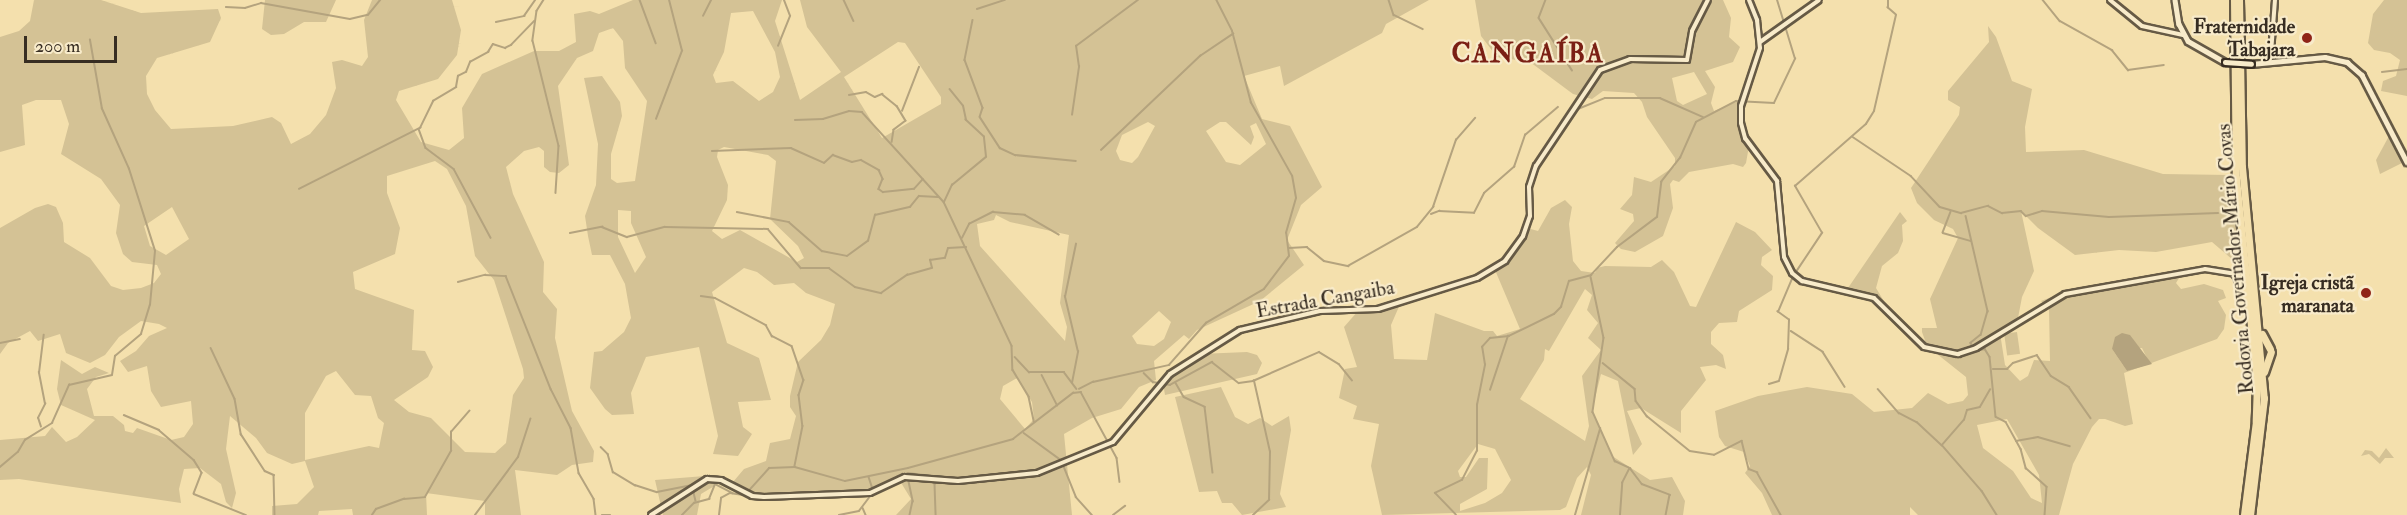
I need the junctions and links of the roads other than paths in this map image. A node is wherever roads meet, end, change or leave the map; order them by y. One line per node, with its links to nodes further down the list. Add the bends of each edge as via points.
1 (1708, 0): 22 (street, Estrada Cangaiba, via 1692,31 1687,60 1630,58 1606,66 1597,74 1538,162 1530,180 1530,216 1523,236 1505,261 1489,272 1457,286 1378,309 1320,311 1240,330 1170,374 1113,442 1037,474 958,481 905,477 870,493 752,496 722,480 707,479)
2 (1749, 0): 10 (street)
3 (1819, 0): 10 (street)
4 (2110, 0): 9 (street, via 2142,26)
5 (2175, 0): 9 (main road)
6 (2234, 0): 15 (highway, Rodovia Governador Mário Covas)
7 (2239, 0): 16 (highway, Rodovia Governador Mário Covas, via 2240,131)
8 (2275, 0): 11 (street)
9 (2183, 35): 12 (main road, bridge, via 2205,54 2225,62)
10 (1760, 42): 15 (street, via 1741,106 1741,123 1745,138 1779,186 1787,266 1808,284 1880,301 1919,343 1933,351 1969,351 2065,294 2205,269)
11 (2271, 52): 12 (street); 13 (street)
12 (2264, 63): 13 (main road)
13 (2275, 63): 14 (main road, via 2332,58 2354,66)
14 (2407, 162)
15 (2240, 270): 17 (highway, via 2249,269); 18 (highway, Rodovia Governador Mário Covas); 18 (highway)
16 (2253, 282): 17 (highway, Rodovia Governador Mário Covas); 20 (highway, via 2263,341 2270,351)
17 (2255, 302): 21 (highway, Rodovia Governador Mário Covas)
18 (2254, 352): 23 (highway, Rodovia Governador Mário Covas, via 2256,422)
19 (2274, 361): 20 (highway)
20 (2264, 368): 21 (highway)
21 (2263, 381): 24 (highway, Rodovia Governador Mário Covas, via 2263,420)
22 (651, 515)
23 (2244, 515)
24 (2250, 515)

